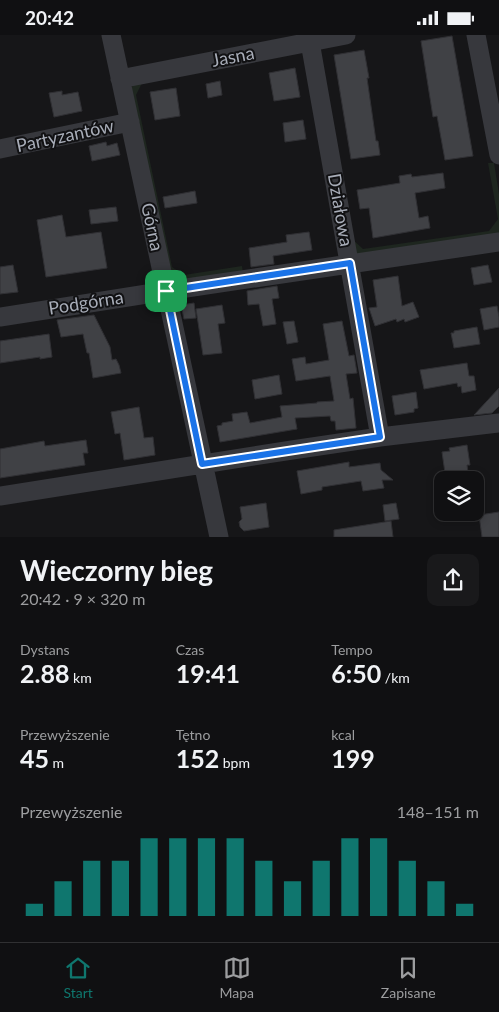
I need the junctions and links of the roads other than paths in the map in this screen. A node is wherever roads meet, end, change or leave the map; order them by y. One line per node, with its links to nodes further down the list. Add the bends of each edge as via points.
1 (111, 35): 5 (street, Górna)
2 (346, 35): 4 (street, Jasna)
3 (476, 35): 8 (street)
4 (310, 42): 5 (street, Jasna); 10 (street, Działowa)
5 (120, 79): 6 (street, Górna)
6 (130, 123): 7 (street, Partyzantów); 11 (street, Górna)
7 (0, 149)
8 (499, 155)
9 (499, 242): 10 (street, Podgórna)
10 (350, 263): 11 (street, Podgórna); 14 (street, Działowa)
11 (166, 291): 12 (street, Podgórna); 15 (street, Górna)
12 (0, 317)
13 (499, 423): 14 (street)
14 (380, 437): 15 (street)
15 (202, 464): 16 (street); 17 (street, Górna)
16 (0, 496)
17 (218, 537)

